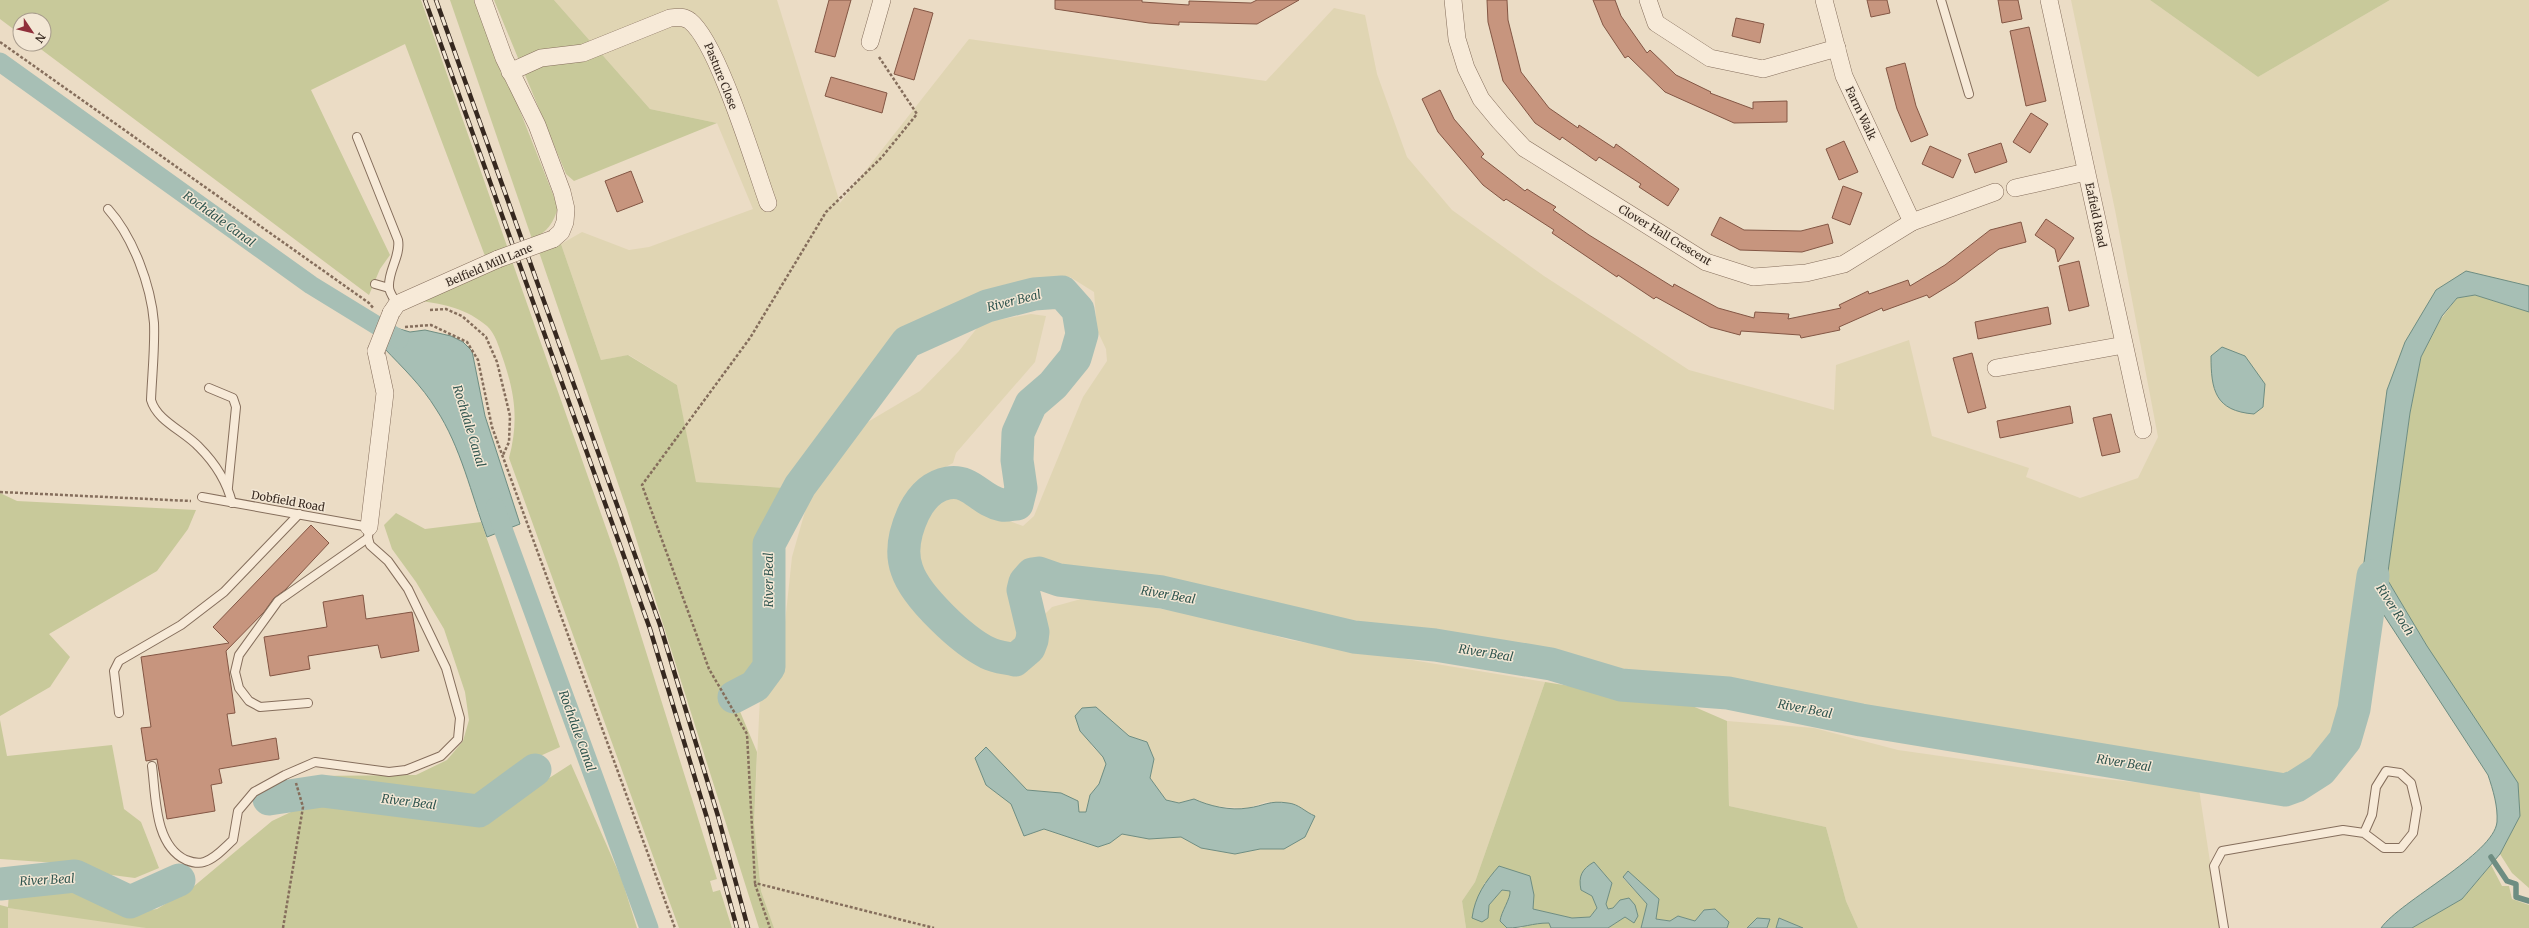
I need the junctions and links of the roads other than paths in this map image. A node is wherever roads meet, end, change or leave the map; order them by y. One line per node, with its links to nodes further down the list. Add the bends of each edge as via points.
1 (483, 0): 10 (street, Belfield Mill Lane)
2 (882, 0): 8 (street)
3 (1453, 0): 18 (street, Clover Hall Crescent, via 1457,39 1480,99 1524,148 1706,262 1754,277 1806,273 1844,264)
4 (1648, 0): 9 (street, via 1656,23 1710,58 1763,69)
5 (1824, 0): 9 (street, Farm Walk)
6 (1941, 0): 11 (lane)
7 (2049, 0): 13 (street, Eafield Road)
8 (870, 42)
9 (1837, 48): 18 (street, Farm Walk, via 1844,76)
10 (510, 72): 16 (street, Pasture Close, via 541,58 584,53 670,18 681,17 689,20 705,37 730,97); 21 (street, Belfield Mill Lane, bridge, via 537,125 562,192 566,209 561,232 553,239 498,259)
11 (1969, 94)
12 (357, 137): 20 (lane, via 400,248 390,273)
13 (2086, 172): 14 (street); 22 (street, Eafield Road)
14 (2015, 188)
15 (1995, 192): 18 (street, Clover Hall Crescent)
16 (768, 203)
17 (108, 209): 26 (lane, via 120,223 134,250 150,300 154,323 151,400 154,409 199,447)
18 (1912, 222)
19 (376, 284): 20 (lane)
20 (389, 288): 21 (lane)
21 (392, 308): 30 (street, bridge, via 376,351 385,393)
22 (2124, 345): 23 (street); 25 (street, Eafield Road)
23 (1996, 368)
24 (209, 388): 26 (lane, via 233,398 236,407)
25 (2143, 430)
26 (228, 487): 28 (lane)
27 (202, 497): 28 (lane, Dobfield Road)
28 (232, 502): 29 (lane, Dobfield Road)
29 (299, 514): 30 (lane, Dobfield Road); 32 (lane, via 224,592 181,625 119,661 114,671)
30 (369, 532): 31 (lane, via 278,601 238,655 235,672 239,688 249,701 260,707); 33 (lane, via 370,545 388,561 408,589 446,668 460,718 458,740 450,749 406,770 389,772 315,762 285,775 254,792 238,812 233,840 204,862 191,862 181,858 166,841 159,820)
31 (308, 703)
32 (119, 713)
33 (152, 766)
34 (2364, 833): 34 (lane, via 2372,815 2376,787 2386,772 2400,773 2411,783 2416,808 2413,833 2402,848 2384,848); 35 (lane, via 2343,830 2222,851 2214,866)
35 (2224, 928)

